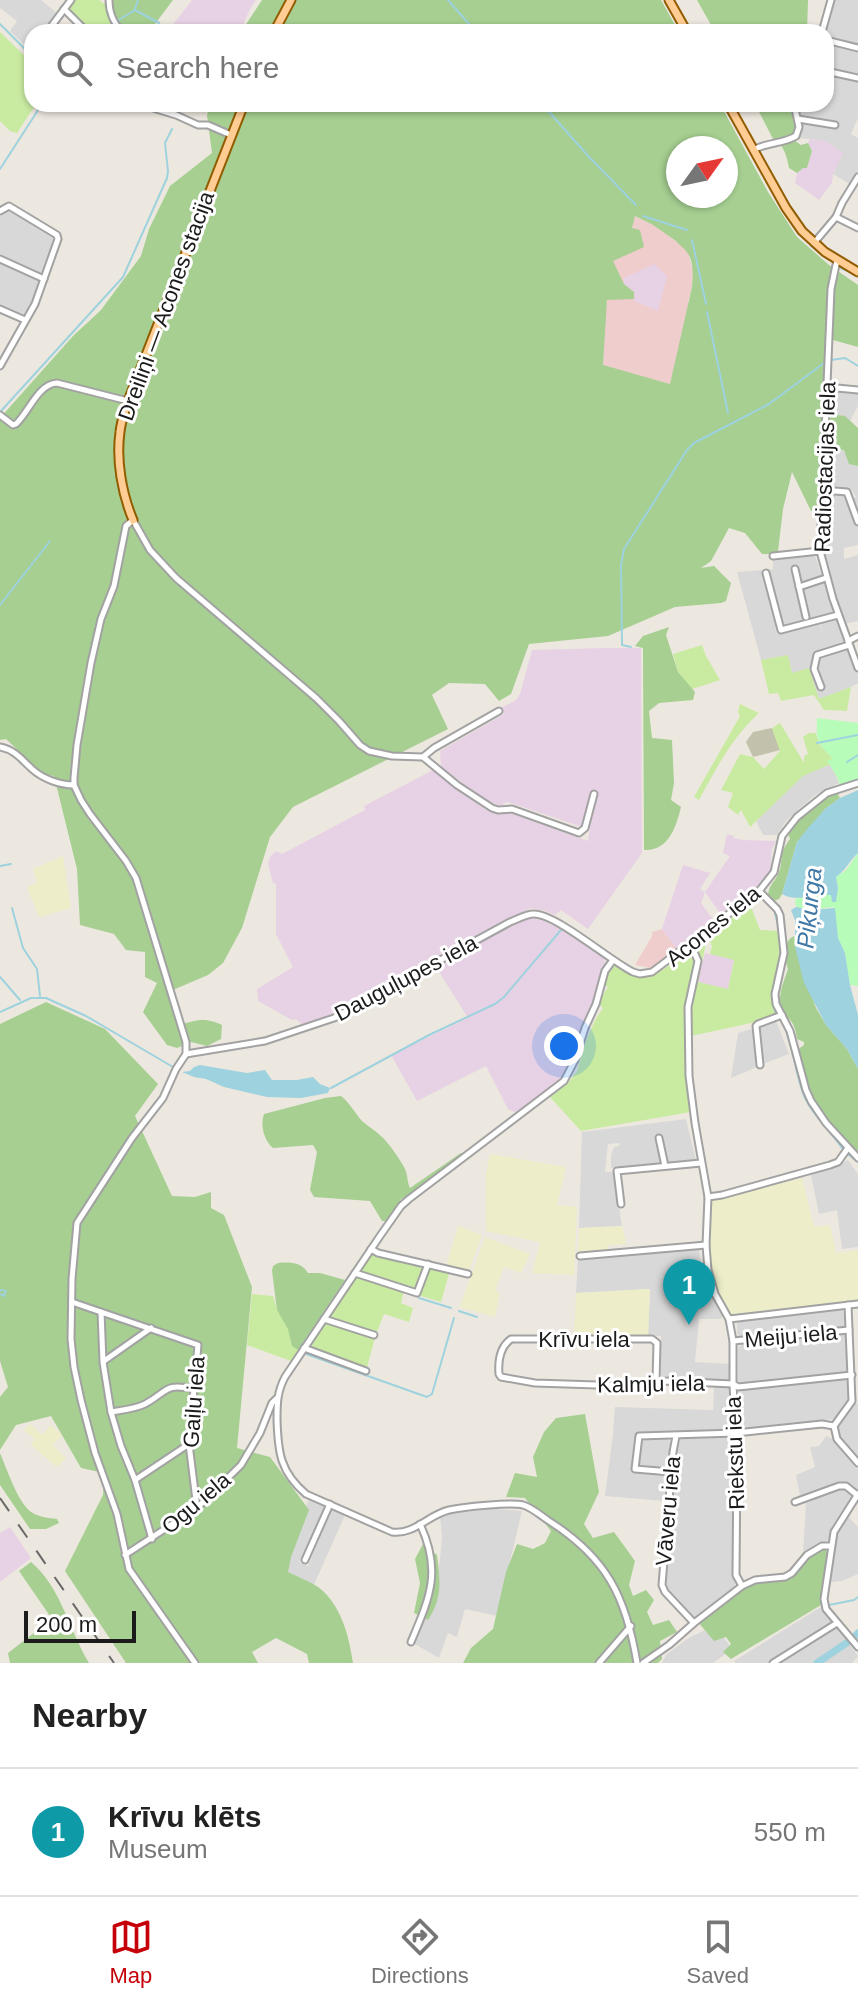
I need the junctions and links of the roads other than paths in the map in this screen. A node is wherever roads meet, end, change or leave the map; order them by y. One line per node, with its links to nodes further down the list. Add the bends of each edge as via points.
1 (71, 0): 6 (street)
2 (109, 0): 9 (street)
3 (291, 0): 10 (main road)
4 (669, 0): 11 (main road)
5 (831, 0): 12 (street)
6 (64, 9): 7 (street); 8 (street)
7 (53, 24)
8 (79, 24)
9 (115, 24)
10 (278, 24)
11 (682, 24)
12 (824, 24)
13 (834, 42): 14 (street)
14 (858, 48)
15 (834, 73): 16 (street)
16 (858, 78)
17 (166, 112): 23 (street)
18 (241, 112): 23 (main road, Dreiliņi — Acones stacija)
19 (732, 112): 24 (main road)
20 (796, 112): 21 (street)
21 (798, 119): 22 (street); 24 (street, via 796,136)
22 (835, 125)
23 (231, 135): 39 (main road, Dreiliņi — Acones stacija)
24 (753, 150): 29 (main road)
25 (858, 177): 27 (street)
26 (0, 211): 33 (street, via 9,206 57,235)
27 (836, 217): 28 (street); 29 (street)
28 (858, 228)
29 (814, 243): 31 (main road)
30 (0, 259): 33 (street)
31 (837, 260): 32 (main road); 37 (street, Radiostacijas iela)
32 (858, 272)
33 (44, 279): 35 (street)
34 (0, 309): 35 (street)
35 (25, 320): 36 (street)
36 (1, 363)
37 (827, 387): 38 (street); 41 (street, Radiostacijas iela)
38 (858, 390)
39 (128, 401): 40 (street, via 51,383 16,424); 42 (main road, Dreiliņi — Acones stacija, via 119,434 120,468)
40 (0, 415)
41 (822, 490): 43 (street, via 847,492); 44 (street, Radiostacijas iela)
42 (133, 520): 58 (street, via 150,550 176,578 300,685 360,745 398,757); 60 (street, via 126,526 93,652)
43 (858, 522)
44 (820, 551): 45 (street); 48 (street, Radiostacijas iela)
45 (773, 556)
46 (795, 569): 49 (street)
47 (766, 573): 50 (street, via 781,630)
48 (826, 578): 49 (street); 50 (street, Radiostacijas iela)
49 (799, 587): 51 (street)
50 (838, 615): 53 (street, Radiostacijas iela)
51 (806, 617)
52 (858, 636): 53 (street)
53 (849, 643): 54 (street, Radiostacijas iela); 55 (street, via 817,655 814,669)
54 (858, 668)
55 (821, 687)
56 (499, 711): 58 (street)
57 (0, 747): 60 (street, via 16,753 41,776)
58 (423, 757): 61 (street, via 485,804 579,833)
59 (858, 783): 62 (street, Acones iela, via 820,797 790,824 779,842 774,872)
60 (74, 785): 66 (street, via 136,878)
61 (594, 794)
62 (759, 891): 63 (street, Acones iela); 65 (street, via 780,915 784,953 775,994)
63 (689, 945): 64 (street, Acones iela, via 645,974); 71 (street, Riekstu iela, via 698,961 688,1007 689,1076)
64 (613, 960): 66 (street, Dauguļupes iela, via 556,921 530,914 334,1018 265,1041); 76 (street, via 564,1081 409,1199)
65 (782, 1015): 67 (street, via 756,1026); 69 (street, via 811,1101)
66 (186, 1054): 81 (street, via 156,1109 77,1223)
67 (760, 1065)
68 (659, 1138): 72 (street)
69 (848, 1148): 70 (street); 73 (street, via 830,1165)
70 (858, 1158)
71 (701, 1163): 72 (street); 73 (street, Riekstu iela)
72 (665, 1166): 74 (street, via 617,1171)
73 (708, 1197): 75 (street, Riekstu iela)
74 (621, 1204)
75 (706, 1245): 77 (street); 86 (street, Riekstu iela, via 709,1278)
76 (371, 1249): 78 (street); 79 (street)
77 (580, 1256)
78 (428, 1264): 79 (street, via 417,1293); 80 (street)
79 (355, 1273): 85 (street, Ogu iela)
80 (468, 1274)
81 (72, 1302): 84 (street, Gaiļu iela); 116 (street, via 76,1378)
82 (858, 1304): 83 (street)
83 (848, 1305): 86 (street); 88 (street)
84 (101, 1312): 87 (street, Gaiļu iela); 92 (street)
85 (324, 1319): 89 (street); 91 (street, Ogu iela)
86 (729, 1319): 90 (street, Riekstu iela)
87 (151, 1328): 92 (street); 98 (street, Gaiļu iela, via 198,1345)
88 (849, 1330): 90 (street, Meiju iela); 95 (street)
89 (374, 1335)
90 (733, 1341): 97 (street, Riekstu iela)
91 (304, 1348): 93 (street); 99 (street, Ogu iela)
92 (103, 1362): 101 (street)
93 (366, 1371)
94 (499, 1374): 96 (street, Kalmju iela, via 535,1383 628,1386); 96 (street, Krīvu iela, via 502,1351 511,1339 652,1339 657,1343)
95 (852, 1375): 97 (street, Kalmju iela); 100 (street)
96 (656, 1381): 97 (street, Kalmju iela)
97 (733, 1384): 103 (street, Riekstu iela)
98 (194, 1389): 101 (street, via 166,1388 143,1405); 105 (street, Gaiļu iela)
99 (277, 1398): 111 (street, via 284,1468 306,1494); 112 (street, Ogu iela, via 247,1456)
100 (855, 1401): 102 (street)
101 (111, 1412): 108 (street)
102 (834, 1426): 103 (street); 106 (street, via 837,1439)
103 (736, 1433): 104 (street); 118 (street, Riekstu iela, via 736,1575)
104 (677, 1435): 107 (street, Vāveru iela); 107 (street, via 639,1436 635,1469)
105 (189, 1444): 108 (street); 112 (street, Gaiļu iela)
106 (858, 1463)
107 (671, 1472): 119 (street, Vāveru iela, via 662,1585)
108 (135, 1480): 114 (street)
109 (857, 1494): 110 (street, via 839,1486); 115 (street)
110 (795, 1502)
111 (330, 1504): 113 (street, via 392,1532 408,1532); 117 (street)
112 (197, 1508): 114 (street, Ogu iela)
113 (420, 1524): 121 (street, via 452,1510 517,1504 531,1509 594,1556); 123 (street, via 431,1551 433,1577)
114 (152, 1539): 116 (street, Ogu iela)
115 (831, 1546): 118 (street, via 807,1555 785,1577); 120 (street, via 824,1599)
116 (125, 1555): 126 (street, via 134,1577)
117 (305, 1560)
118 (742, 1586): 119 (street)
119 (694, 1623): 128 (street)
120 (837, 1623): 125 (street); 129 (street)
121 (631, 1626): 122 (street); 124 (street)
122 (619, 1640): 124 (street); 127 (street)
123 (411, 1642)
124 (634, 1642): 128 (street)
125 (858, 1647)
126 (195, 1663)
127 (599, 1663)
128 (640, 1663)
129 (773, 1663)

